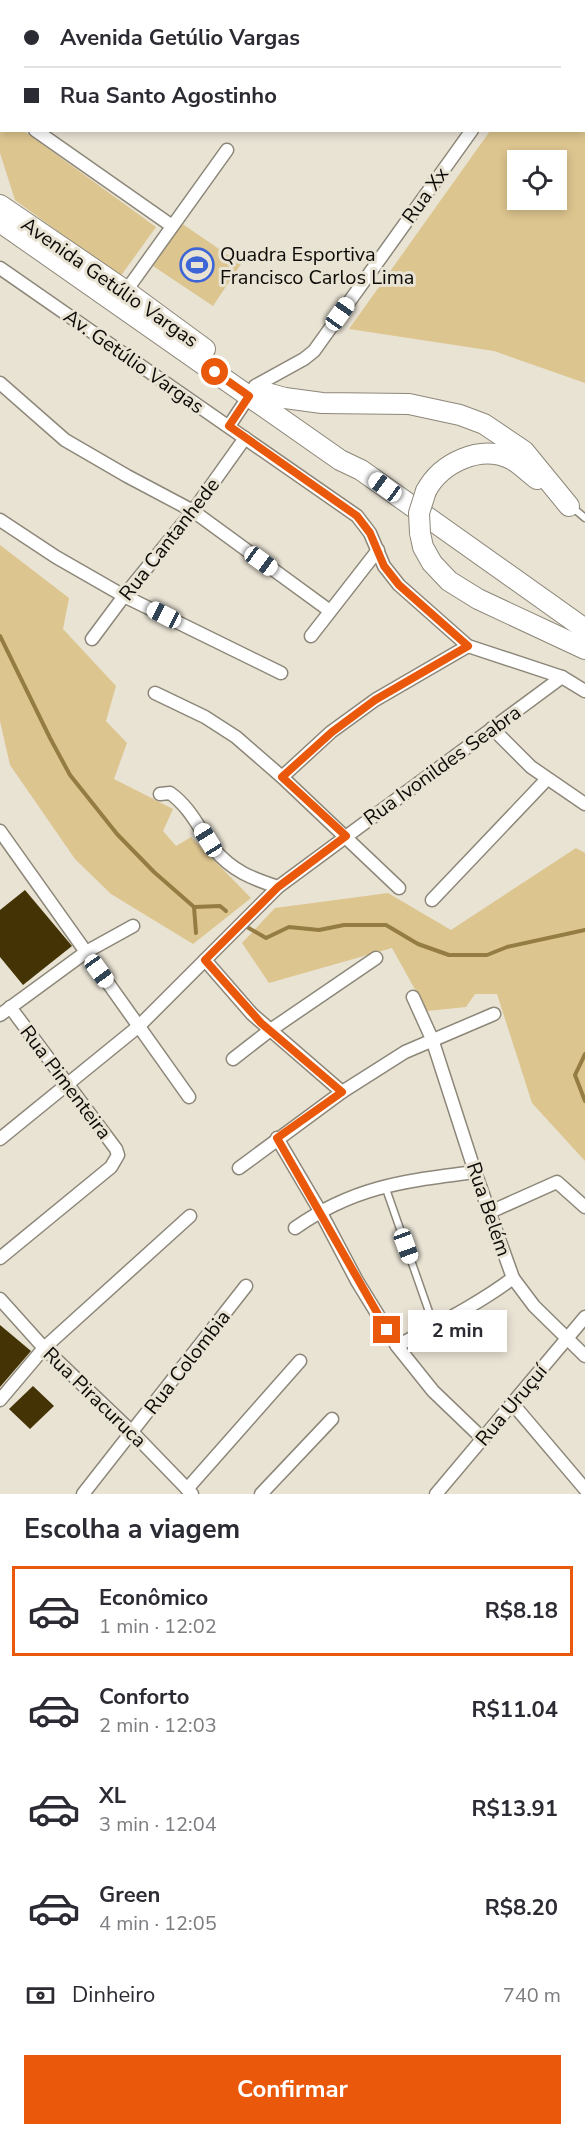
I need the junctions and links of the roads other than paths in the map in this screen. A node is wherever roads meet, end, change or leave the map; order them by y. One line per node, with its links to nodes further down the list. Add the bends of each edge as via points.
1 (38, 132): 6 (street)
2 (471, 132): 10 (street, Rua Xx, via 314,351)
3 (226, 150): 6 (street)
4 (0, 205): 8 (highway, Avenida Getúlio Vargas)
5 (0, 222): 10 (highway, Avenida Getúlio Vargas)
6 (172, 225): 8 (street)
7 (0, 268): 11 (street, Av. Getúlio Vargas)
8 (126, 291): 10 (highway, Avenida Getúlio Vargas)
9 (0, 383): 14 (street, via 65,440)
10 (255, 391): 11 (street); 13 (highway, via 322,403 409,404 460,415 484,424 524,451); 20 (highway, Avenida Getúlio Vargas, via 346,451 361,470)
11 (229, 426): 12 (street, Av. Getúlio Vargas)
12 (245, 438): 14 (street, Rua Cantanhede); 17 (street, Av. Getúlio Vargas, via 357,516)
13 (569, 506): 15 (lane); 24 (highway, bridge, via 512,459 488,453 471,456 444,468 431,480 419,513 420,533 432,563 449,581 478,599)
14 (193, 511): 18 (street, Rua Cantanhede); 19 (street)
15 (585, 518)
16 (0, 520): 18 (street)
17 (378, 550): 19 (street); 23 (street, via 384,566 399,585)
18 (124, 596): 22 (street, Rua Cantanhede); 25 (street)
19 (330, 611): 21 (street)
20 (585, 629)
21 (311, 636)
22 (92, 639)
23 (468, 646): 26 (street); 30 (street, via 375,700)
24 (585, 649)
25 (281, 673)
26 (562, 676): 27 (street); 29 (street, Rua Ivonildes Seabra)
27 (585, 691)
28 (155, 693): 30 (street, via 236,737)
29 (492, 728): 31 (street); 35 (street, Rua Ivonildes Seabra)
30 (282, 777): 35 (street)
31 (547, 779): 33 (street); 38 (street)
32 (160, 794): 36 (street, via 170,793 182,802 213,848 233,867)
33 (585, 804)
34 (0, 831): 40 (street)
35 (346, 836): 36 (street, Rua Ivonildes Seabra); 37 (street)
36 (278, 887): 42 (street, Rua Ivonildes Seabra)
37 (399, 888)
38 (432, 900)
39 (133, 926): 40 (street)
40 (86, 952): 44 (street); 46 (street)
41 (376, 958): 47 (street)
42 (205, 960): 46 (street, Rua Ivonildes Seabra); 47 (street)
43 (412, 997): 48 (street, Rua Belém)
44 (5, 1011): 50 (street, Rua Pimenteira)
45 (494, 1014): 48 (street)
46 (139, 1026): 50 (street, Rua Ivonildes Seabra); 52 (street)
47 (269, 1031): 49 (street); 51 (street)
48 (432, 1039): 51 (street); 56 (street, Rua Belém)
49 (233, 1059)
50 (67, 1084): 54 (street, Rua Ivonildes Seabra); 63 (street, Rua Pimenteira, via 116,1149 117,1159)
51 (342, 1092): 53 (street)
52 (189, 1097)
53 (277, 1138): 55 (street); 59 (street)
54 (0, 1139)
55 (239, 1168)
56 (475, 1172): 57 (street); 60 (street, Rua Belém)
57 (384, 1186): 59 (street); 68 (lane)
58 (585, 1207): 60 (street, via 557,1182)
59 (320, 1211): 62 (street); 70 (street)
60 (490, 1212): 64 (street, Rua Belém)
61 (190, 1216): 71 (street)
62 (295, 1228)
63 (0, 1258)
64 (513, 1278): 68 (street); 69 (street, Rua Belém, via 534,1306)
65 (246, 1286): 77 (street, Rua Colombia)
66 (0, 1299): 71 (street, Rua Piracuruca)
67 (585, 1317): 69 (street, Rua Uruçuí)
68 (434, 1326): 70 (street)
69 (567, 1338): 72 (street, Rua Belém); 75 (street, Rua Uruçuí)
70 (397, 1346): 78 (street, via 433,1391)
71 (44, 1348): 74 (street); 77 (street, Rua Piracuruca)
72 (585, 1356)
73 (300, 1360): 80 (street)
74 (0, 1400)
75 (512, 1403): 78 (street, Rua Uruçuí); 79 (street)
76 (332, 1419): 82 (street)
77 (132, 1432): 80 (street, Rua Piracuruca); 81 (street, Rua Colombia)
78 (483, 1439): 83 (street, Rua Uruçuí)
79 (585, 1489)
80 (190, 1491)
81 (83, 1494)
82 (261, 1494)
83 (436, 1494)

